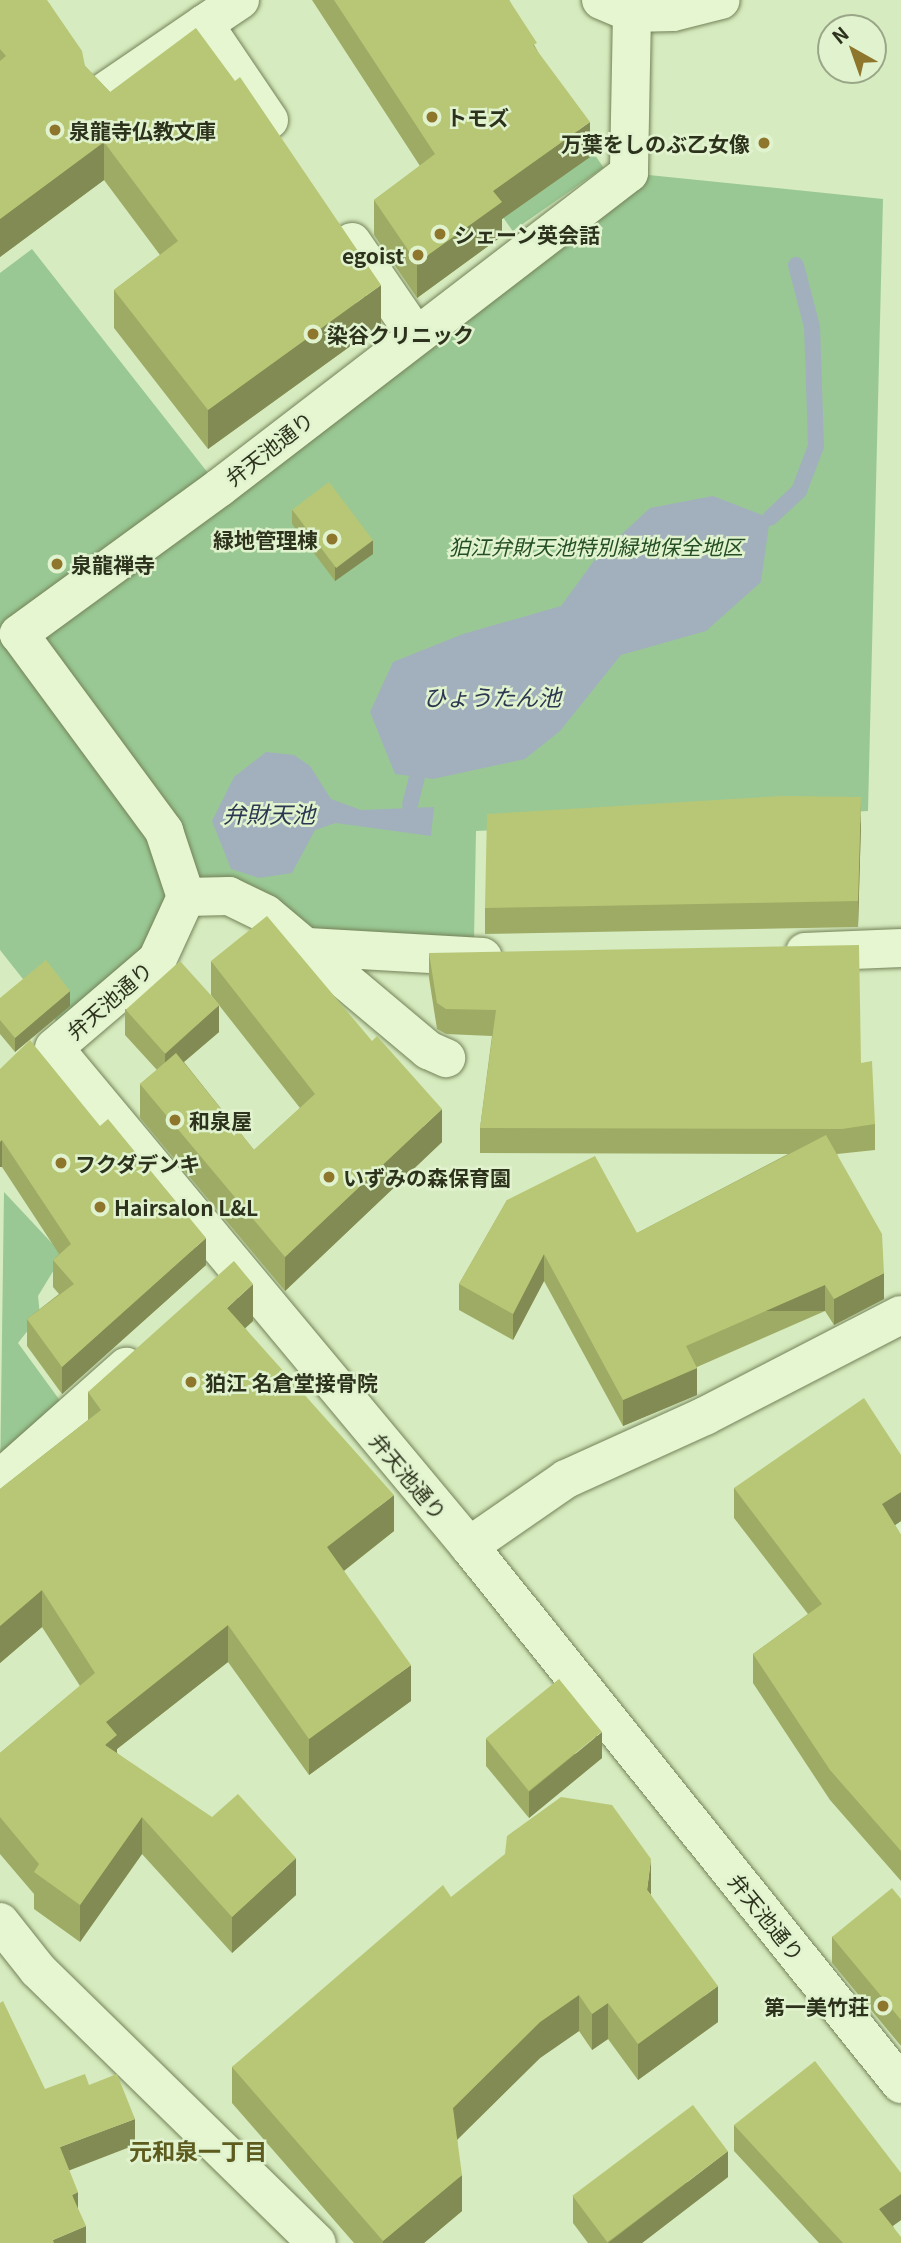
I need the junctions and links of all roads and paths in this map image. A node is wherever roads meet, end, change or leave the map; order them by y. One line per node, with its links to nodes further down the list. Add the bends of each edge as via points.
1 (240, 0): 4 (street)
2 (721, 0): 3 (street, via 673,12)
3 (616, 6): 8 (street, 弁天池通り, via 629,173)
4 (204, 24): 5 (street); 6 (street)
5 (103, 93)
6 (290, 151)
7 (329, 208): 8 (street)
8 (415, 334): 9 (street, 弁天池通り, via 219,488 19,634 163,831)
9 (186, 897): 10 (street, via 229,896 266,914); 18 (street, 弁天池通り, via 157,960 54,1048 224,1279)
10 (308, 947): 13 (street, via 437,957); 14 (street, via 428,1050)
11 (901, 948): 12 (street)
12 (773, 953)
13 (514, 957)
14 (446, 1058)
15 (901, 1315): 18 (street, via 705,1416 566,1479)
16 (153, 1343): 17 (street)
17 (0, 1479)
18 (469, 1546): 20 (street, 弁天池通り)
19 (0, 1922): 21 (street, via 38,1970)
20 (901, 2084)
21 (317, 2243)

